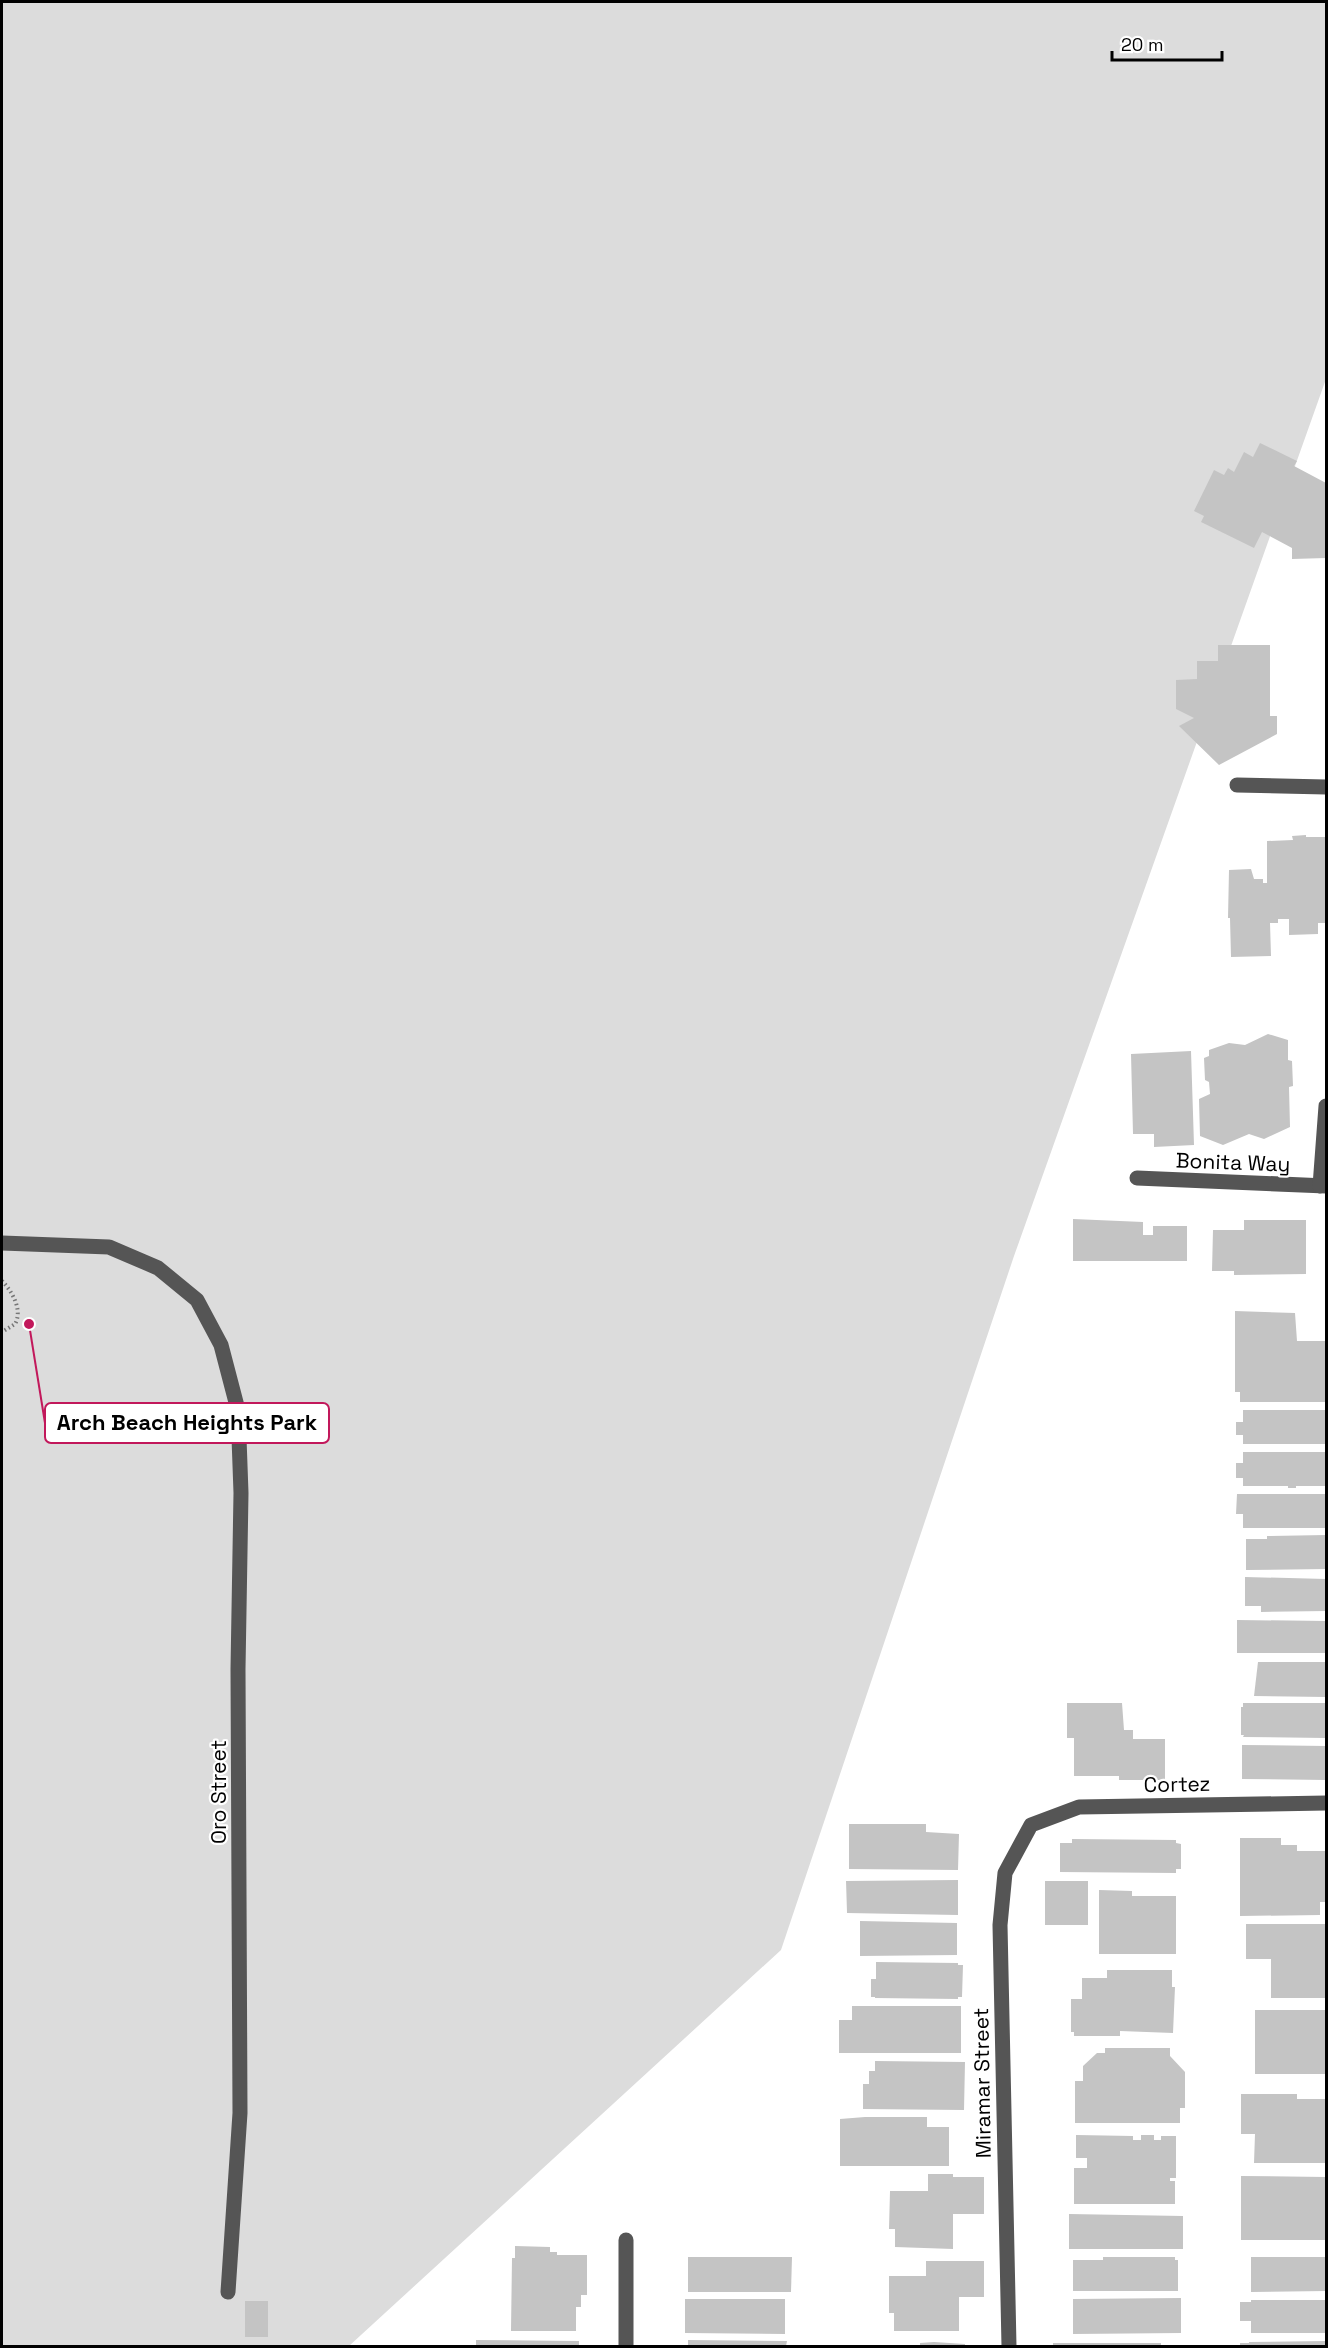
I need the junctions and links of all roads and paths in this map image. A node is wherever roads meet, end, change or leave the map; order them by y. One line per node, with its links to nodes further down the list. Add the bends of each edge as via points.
1 (1237, 784): 2 (street)
2 (1326, 787)
3 (1326, 1106): 5 (street)
4 (1137, 1178): 5 (street, Bonita Way)
5 (1323, 1186)
6 (2, 1243): 12 (street, Oro Street, via 109,1247 158,1268 197,1300 221,1345 238,1410 240,2113)
7 (2, 1281): 8 (path, via 12,1293 17,1320)
8 (2, 1332)
9 (1326, 1803): 10 (street, Cortez, via 1078,1807)
10 (1031, 1825): 14 (street, Miramar Street, via 1005,1873 1000,1924)
11 (626, 2240): 13 (street)
12 (228, 2292)
13 (626, 2346)
14 (1008, 2346)

